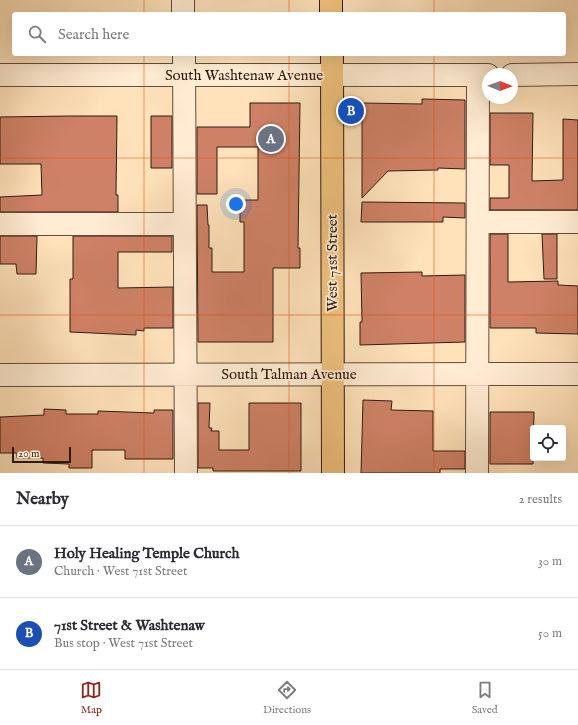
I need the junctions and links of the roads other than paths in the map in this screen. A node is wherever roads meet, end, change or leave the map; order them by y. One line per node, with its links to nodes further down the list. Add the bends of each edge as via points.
1 (183, 0): 3 (street)
2 (331, 0): 4 (main road)
3 (183, 12)
4 (331, 12)
5 (332, 64): 6 (street, South Washtenaw Avenue); 9 (street, South Washtenaw Avenue); 17 (main road, West 71st Street)
6 (184, 65): 8 (street, South Washtenaw Avenue); 15 (street)
7 (578, 74): 10 (street)
8 (0, 75)
9 (482, 75)
10 (518, 75)
11 (482, 104): 12 (street)
12 (478, 222): 13 (street); 18 (street)
13 (578, 222)
14 (0, 224): 15 (street)
15 (184, 224): 16 (street)
16 (185, 374): 17 (street, South Talman Avenue); 20 (street, South Talman Avenue); 21 (street)
17 (333, 374): 18 (street, South Talman Avenue); 22 (main road, West 71st Street)
18 (478, 374): 19 (street, South Talman Avenue); 23 (street)
19 (578, 374)
20 (0, 375)
21 (186, 473)
22 (333, 473)
23 (478, 473)

